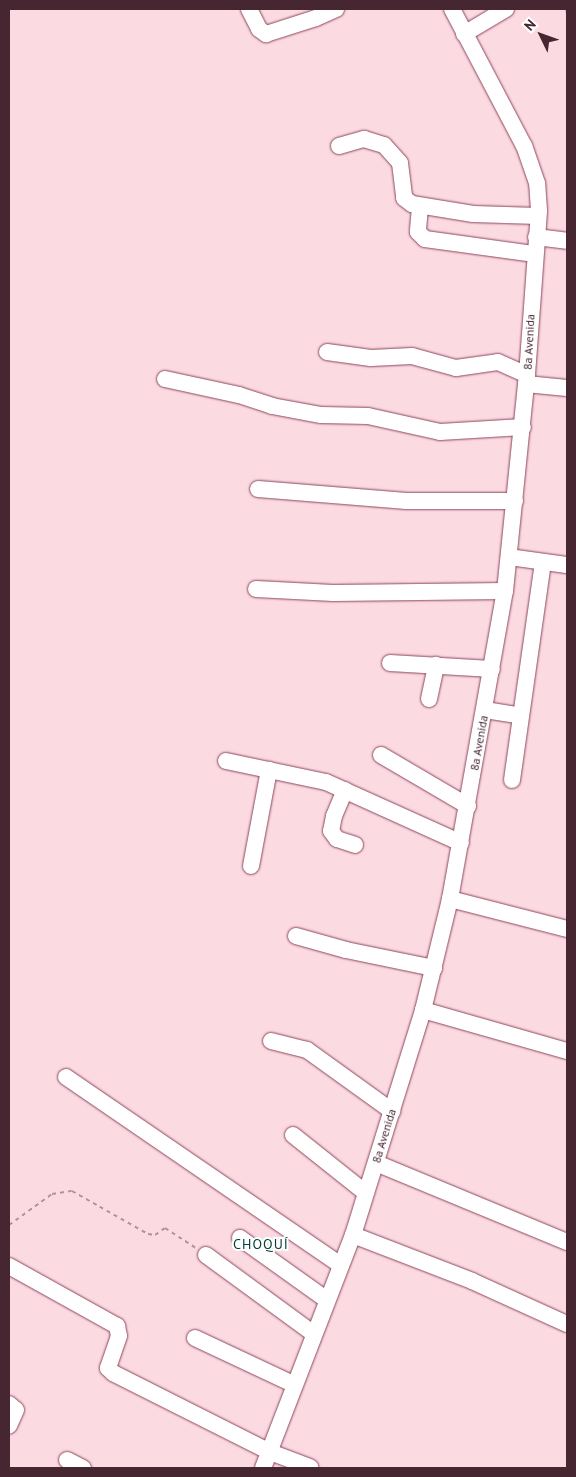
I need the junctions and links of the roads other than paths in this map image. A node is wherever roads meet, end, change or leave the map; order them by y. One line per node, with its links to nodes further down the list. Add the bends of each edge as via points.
1 (249, 9): 2 (street, via 259,29 266,34)
2 (336, 9)
3 (452, 9): 5 (street, 8a Avenida)
4 (506, 9): 5 (street)
5 (464, 34): 8 (street, 8a Avenida, via 532,163 537,183)
6 (339, 146): 7 (street, via 364,139 384,144 400,163 404,198)
7 (420, 207): 8 (street, via 481,215); 10 (street, via 418,232 425,239)
8 (538, 216): 10 (street, 8a Avenida)
9 (567, 241): 10 (street)
10 (536, 246): 13 (street, 8a Avenida)
11 (327, 352): 13 (street, via 371,358 412,356 439,370)
12 (165, 379): 15 (street, via 239,395 272,406 321,415 368,416 440,432)
13 (527, 379): 14 (street); 15 (street, 8a Avenida)
14 (567, 388)
15 (523, 427): 17 (street, 8a Avenida)
16 (258, 489): 17 (street, via 407,501)
17 (515, 501): 18 (street, 8a Avenida)
18 (509, 557): 19 (street); 22 (street, 8a Avenida)
19 (543, 562): 20 (street); 28 (street)
20 (567, 565)
21 (256, 589): 22 (street, via 333,593)
22 (505, 591): 25 (street, 8a Avenida)
23 (390, 663): 24 (street)
24 (436, 665): 25 (street); 26 (street)
25 (492, 669): 27 (street, 8a Avenida)
26 (429, 699)
27 (485, 710): 28 (street); 34 (street, 8a Avenida)
28 (520, 716): 32 (street)
29 (381, 755): 34 (street)
30 (226, 761): 31 (street)
31 (269, 770): 33 (street, via 326,782); 37 (street)
32 (512, 780)
33 (345, 790): 35 (street); 36 (street, via 331,831 337,839)
34 (468, 806): 35 (street, 8a Avenida)
35 (461, 843): 38 (street, 8a Avenida)
36 (355, 845)
37 (251, 866)
38 (450, 899): 39 (street); 41 (street, 8a Avenida)
39 (567, 929)
40 (296, 936): 41 (street)
41 (434, 968): 42 (street, 8a Avenida)
42 (423, 1010): 44 (street); 46 (street, 8a Avenida)
43 (271, 1042): 46 (street, via 307,1050)
44 (567, 1051)
45 (66, 1077): 54 (street)
46 (392, 1111): 48 (street, 8a Avenida)
47 (293, 1135): 49 (street)
48 (376, 1163): 49 (street, 8a Avenida); 52 (street)
49 (366, 1193): 50 (street, 8a Avenida)
50 (353, 1235): 54 (street, 8a Avenida); 57 (street, via 472,1281)
51 (240, 1238): 56 (street)
52 (567, 1242)
53 (206, 1255): 58 (street)
54 (341, 1265): 56 (street, 8a Avenida)
55 (9, 1266): 63 (street, via 117,1326 119,1336 108,1368 113,1373)
56 (327, 1300): 58 (street, 8a Avenida)
57 (567, 1324)
58 (314, 1334): 60 (street, 8a Avenida)
59 (195, 1338): 60 (street)
60 (295, 1385): 63 (street, 8a Avenida)
61 (9, 1404): 62 (street, via 16,1410)
62 (9, 1426)
63 (270, 1452): 65 (street); 67 (street, 8a Avenida)
64 (67, 1460): 66 (street)
65 (310, 1467)
66 (83, 1468)
67 (263, 1468)

